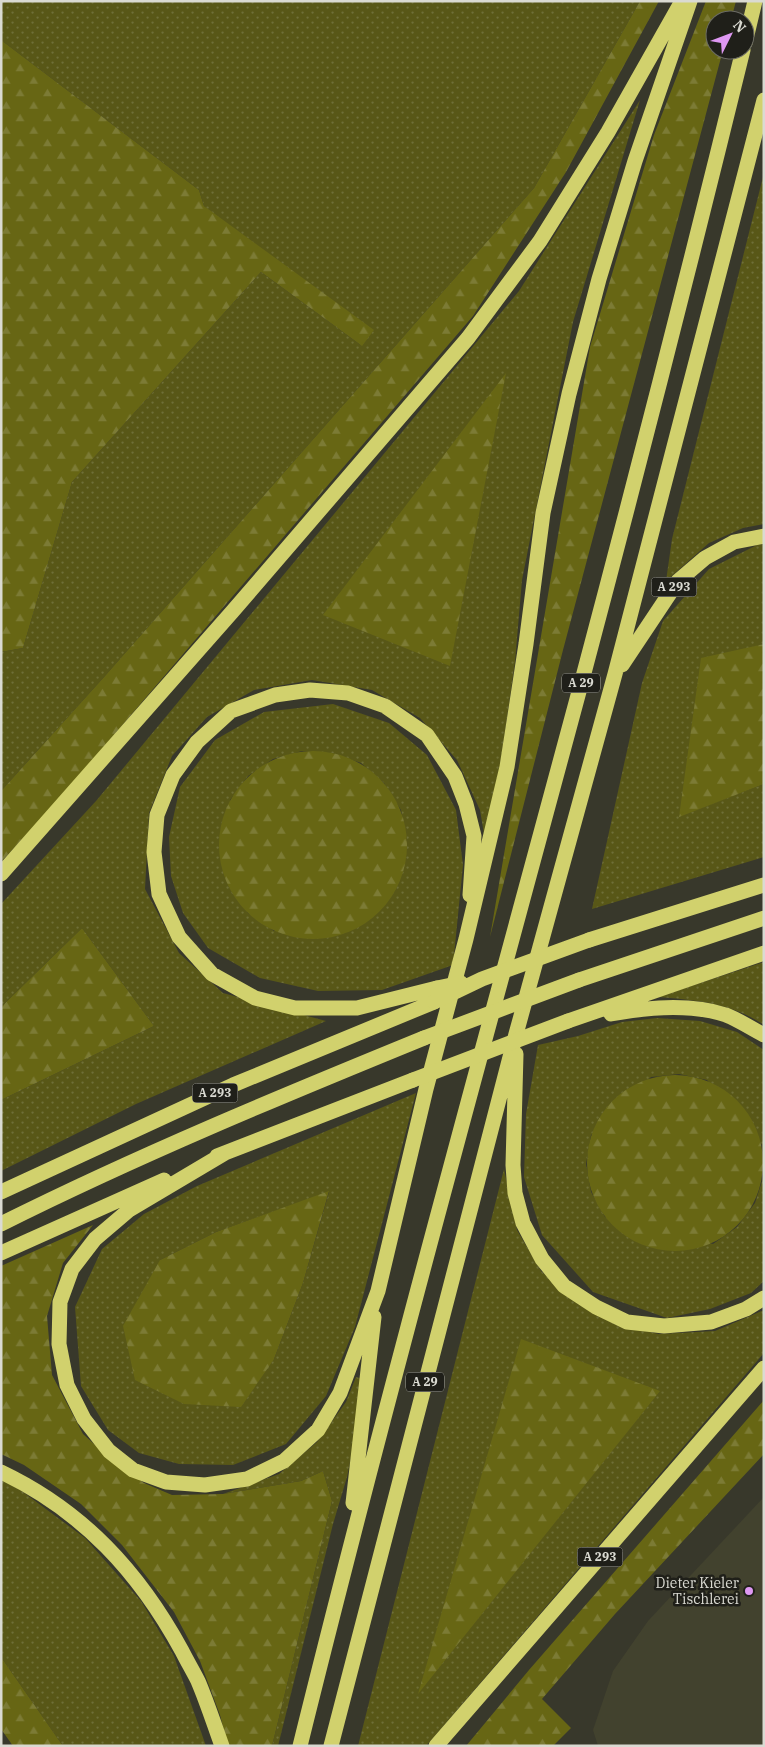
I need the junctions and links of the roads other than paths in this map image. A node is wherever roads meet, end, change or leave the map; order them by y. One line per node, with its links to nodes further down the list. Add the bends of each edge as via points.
1 (682, 1): 7 (highway, via 608,132 540,241 468,338)
2 (690, 1): 10 (highway, via 598,279 569,394 543,513 507,767)
3 (741, 60): 24 (highway, A 29, via 585,668)
4 (764, 100): 6 (highway, A 29)
5 (764, 536): 6 (highway, A 293, via 734,542 705,558 678,581)
6 (615, 674): 14 (highway, A 29)
7 (1, 874)
8 (764, 885): 12 (highway, bridge, via 589,940)
9 (764, 918): 18 (highway, A 293, bridge, via 579,980 424,1038 246,1110 72,1188)
10 (466, 939): 12 (highway, via 474,836 466,804 455,776 427,736 385,706 348,693 310,690 275,695 231,711 197,742 173,775 157,815 154,852 159,894 179,937 212,974 254,998 296,1008 357,1008); 20 (highway, via 426,1089)
11 (764, 953): 13 (highway)
12 (435, 995): 17 (highway, A 293)
13 (568, 1021): 15 (highway, via 638,1009 683,1007 726,1015); 16 (highway, bridge)
14 (516, 1034): 21 (highway, via 515,1193 523,1223 542,1259 564,1286 627,1322 664,1326 711,1322 746,1310); 27 (highway, A 29)
15 (764, 1035)
16 (225, 1153): 19 (highway); 20 (highway, via 129,1210 95,1239 72,1269 60,1302 59,1344 67,1386 84,1419 109,1451 133,1470 166,1482 205,1485 247,1479 284,1461 318,1430 340,1393)
17 (1, 1192)
18 (1, 1224)
19 (1, 1253)
20 (378, 1292): 24 (highway)
21 (764, 1298)
22 (764, 1368): 28 (highway, A 293)
23 (1, 1472): 25 (highway, via 29,1485 74,1517 122,1562 164,1618 198,1681)
24 (346, 1561): 26 (highway, A 29)
25 (222, 1746)
26 (300, 1746)
27 (331, 1746)
28 (436, 1746)

